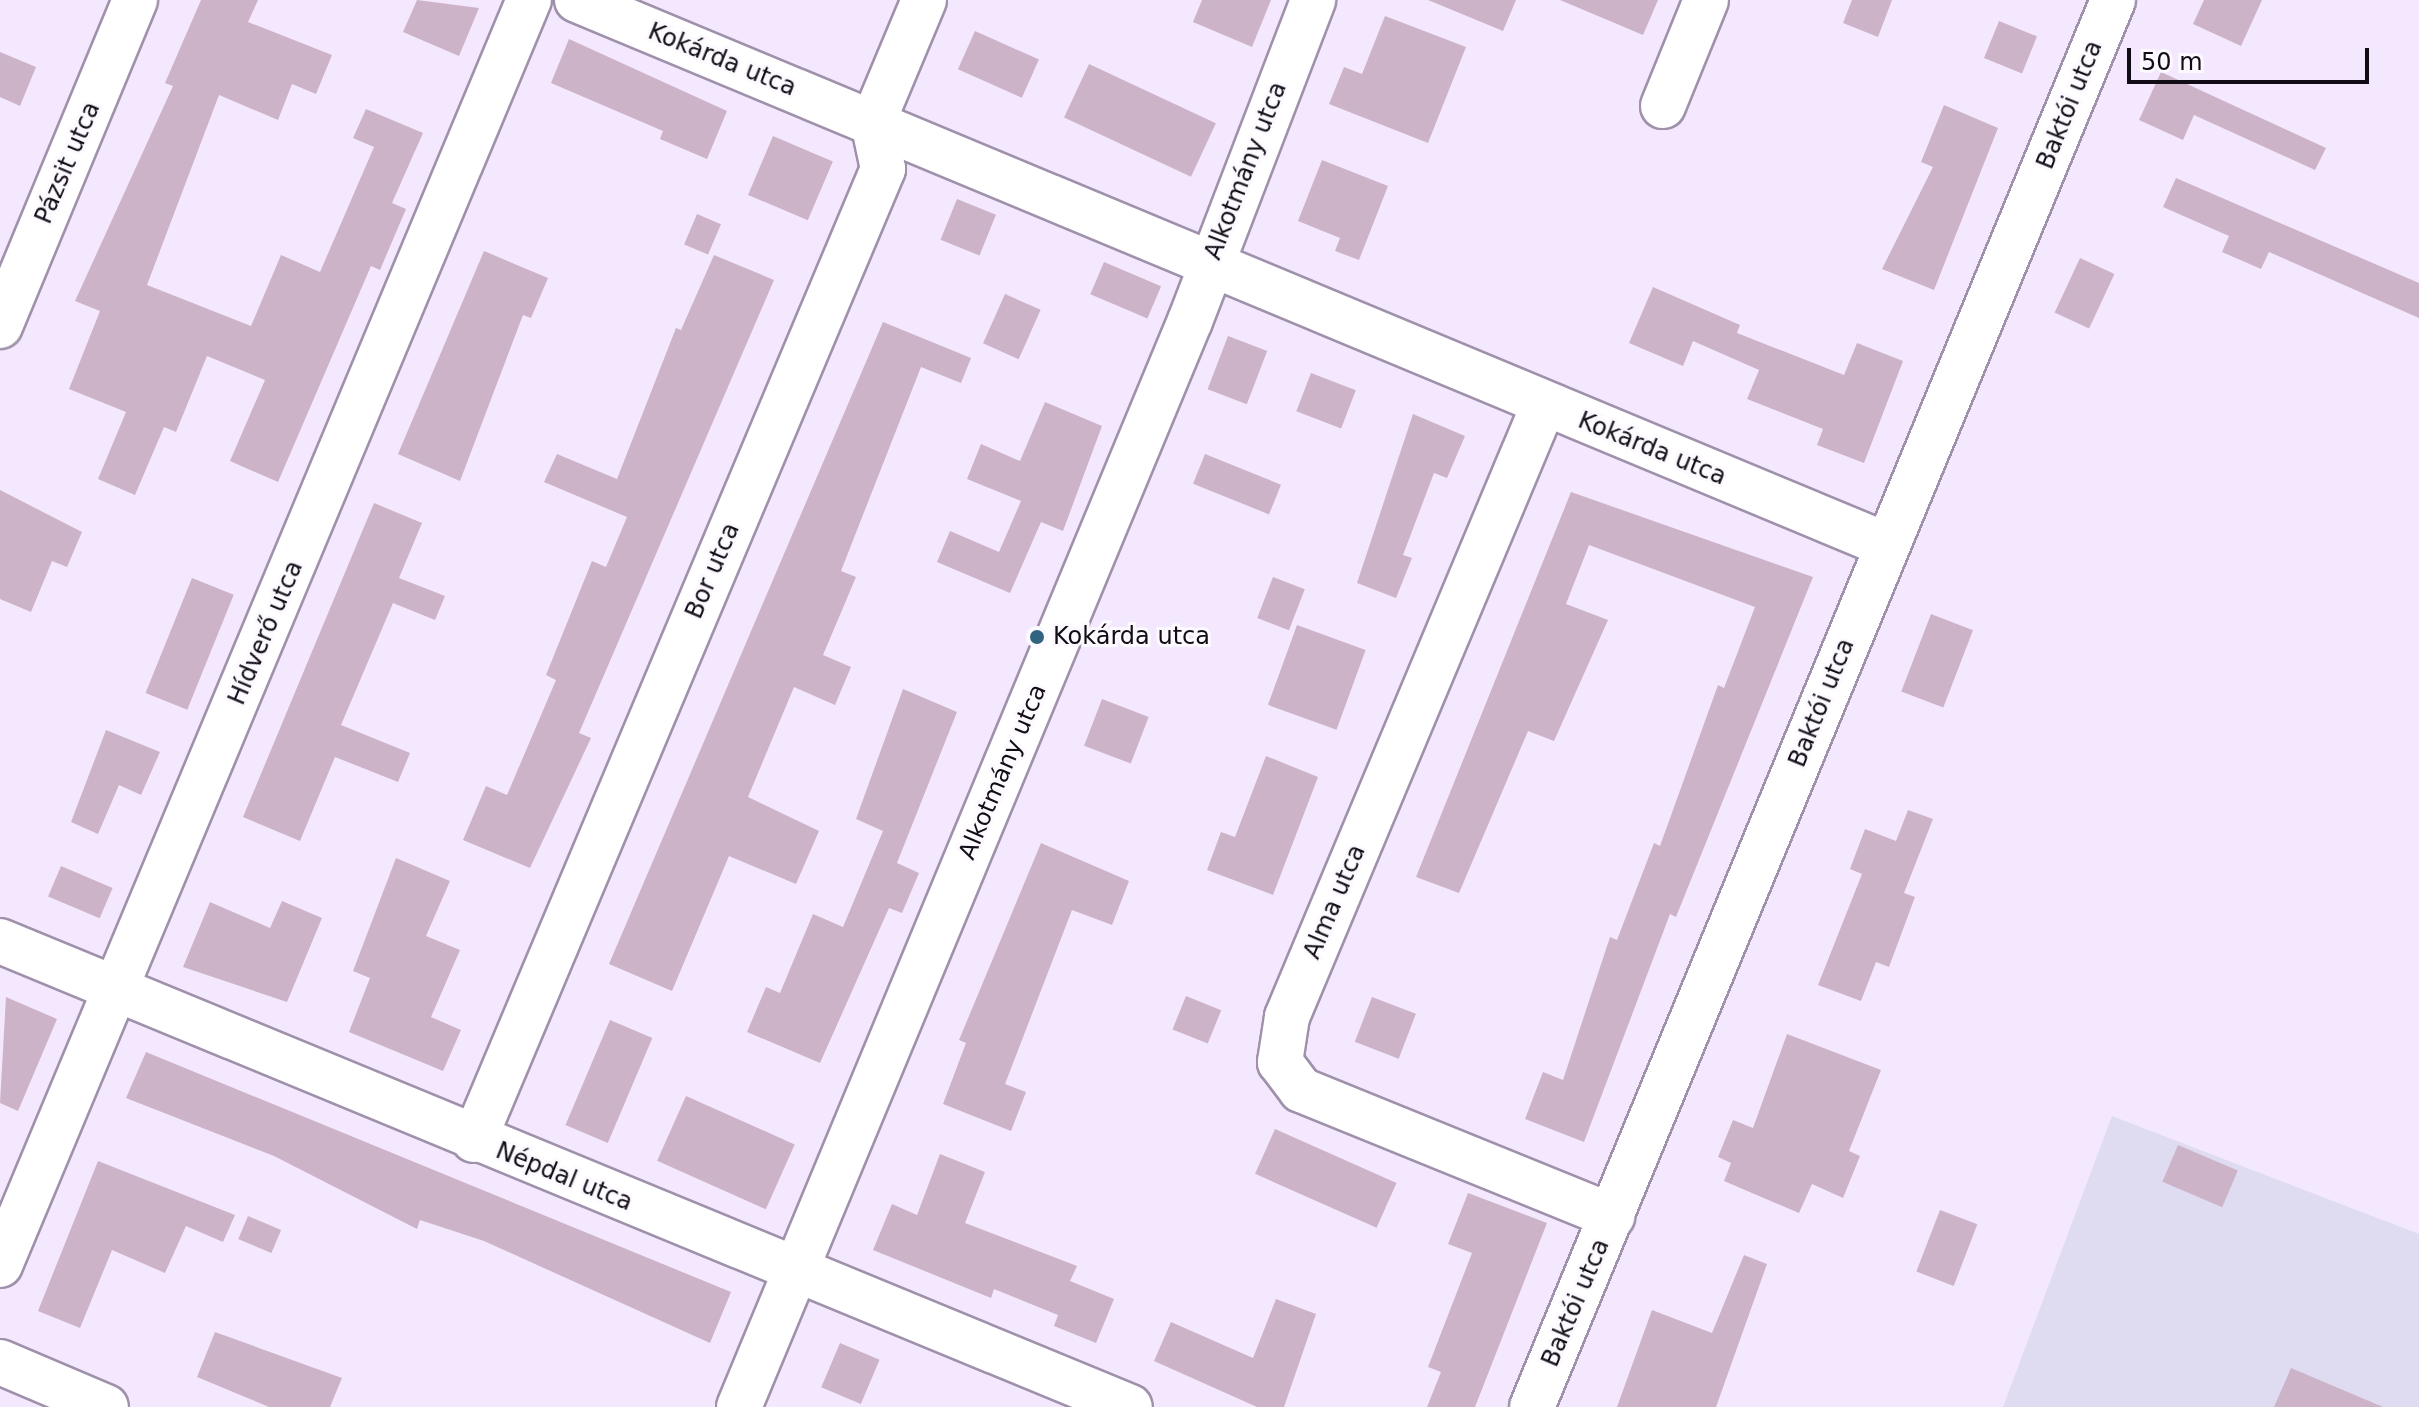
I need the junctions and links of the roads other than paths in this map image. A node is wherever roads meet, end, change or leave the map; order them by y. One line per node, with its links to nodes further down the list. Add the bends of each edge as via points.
1 (135, 0): 11 (street, Pázsit utca)
2 (529, 0): 15 (street, Hídverő utca)
3 (577, 0): 9 (street, Kokárda utca)
4 (924, 0): 9 (street)
5 (1313, 0): 10 (street, Alkotmány utca)
6 (1706, 0): 8 (street)
7 (2113, 0): 13 (street, Baktói utca)
8 (1663, 106)
9 (873, 122): 10 (street, Kokárda utca); 16 (street, Bor utca, via 883,169)
10 (1211, 261): 12 (street, Kokárda utca); 19 (street, Alkotmány utca)
11 (0, 326)
12 (1544, 404): 13 (street, Kokárda utca); 17 (street, Alma utca, via 1287,1017 1280,1062 1301,1090)
13 (1886, 545): 17 (street, Baktói utca)
14 (0, 941): 15 (street, Népdal utca)
15 (117, 990): 16 (street, Népdal utca); 18 (street, Hídverő utca)
16 (474, 1140): 19 (street, Népdal utca)
17 (1612, 1216): 24 (street, Baktói utca)
18 (0, 1265)
19 (795, 1273): 22 (street, Alkotmány utca); 23 (street, Népdal utca)
20 (0, 1362): 21 (street)
21 (106, 1407)
22 (739, 1407)
23 (1130, 1407)
24 (1532, 1407)

